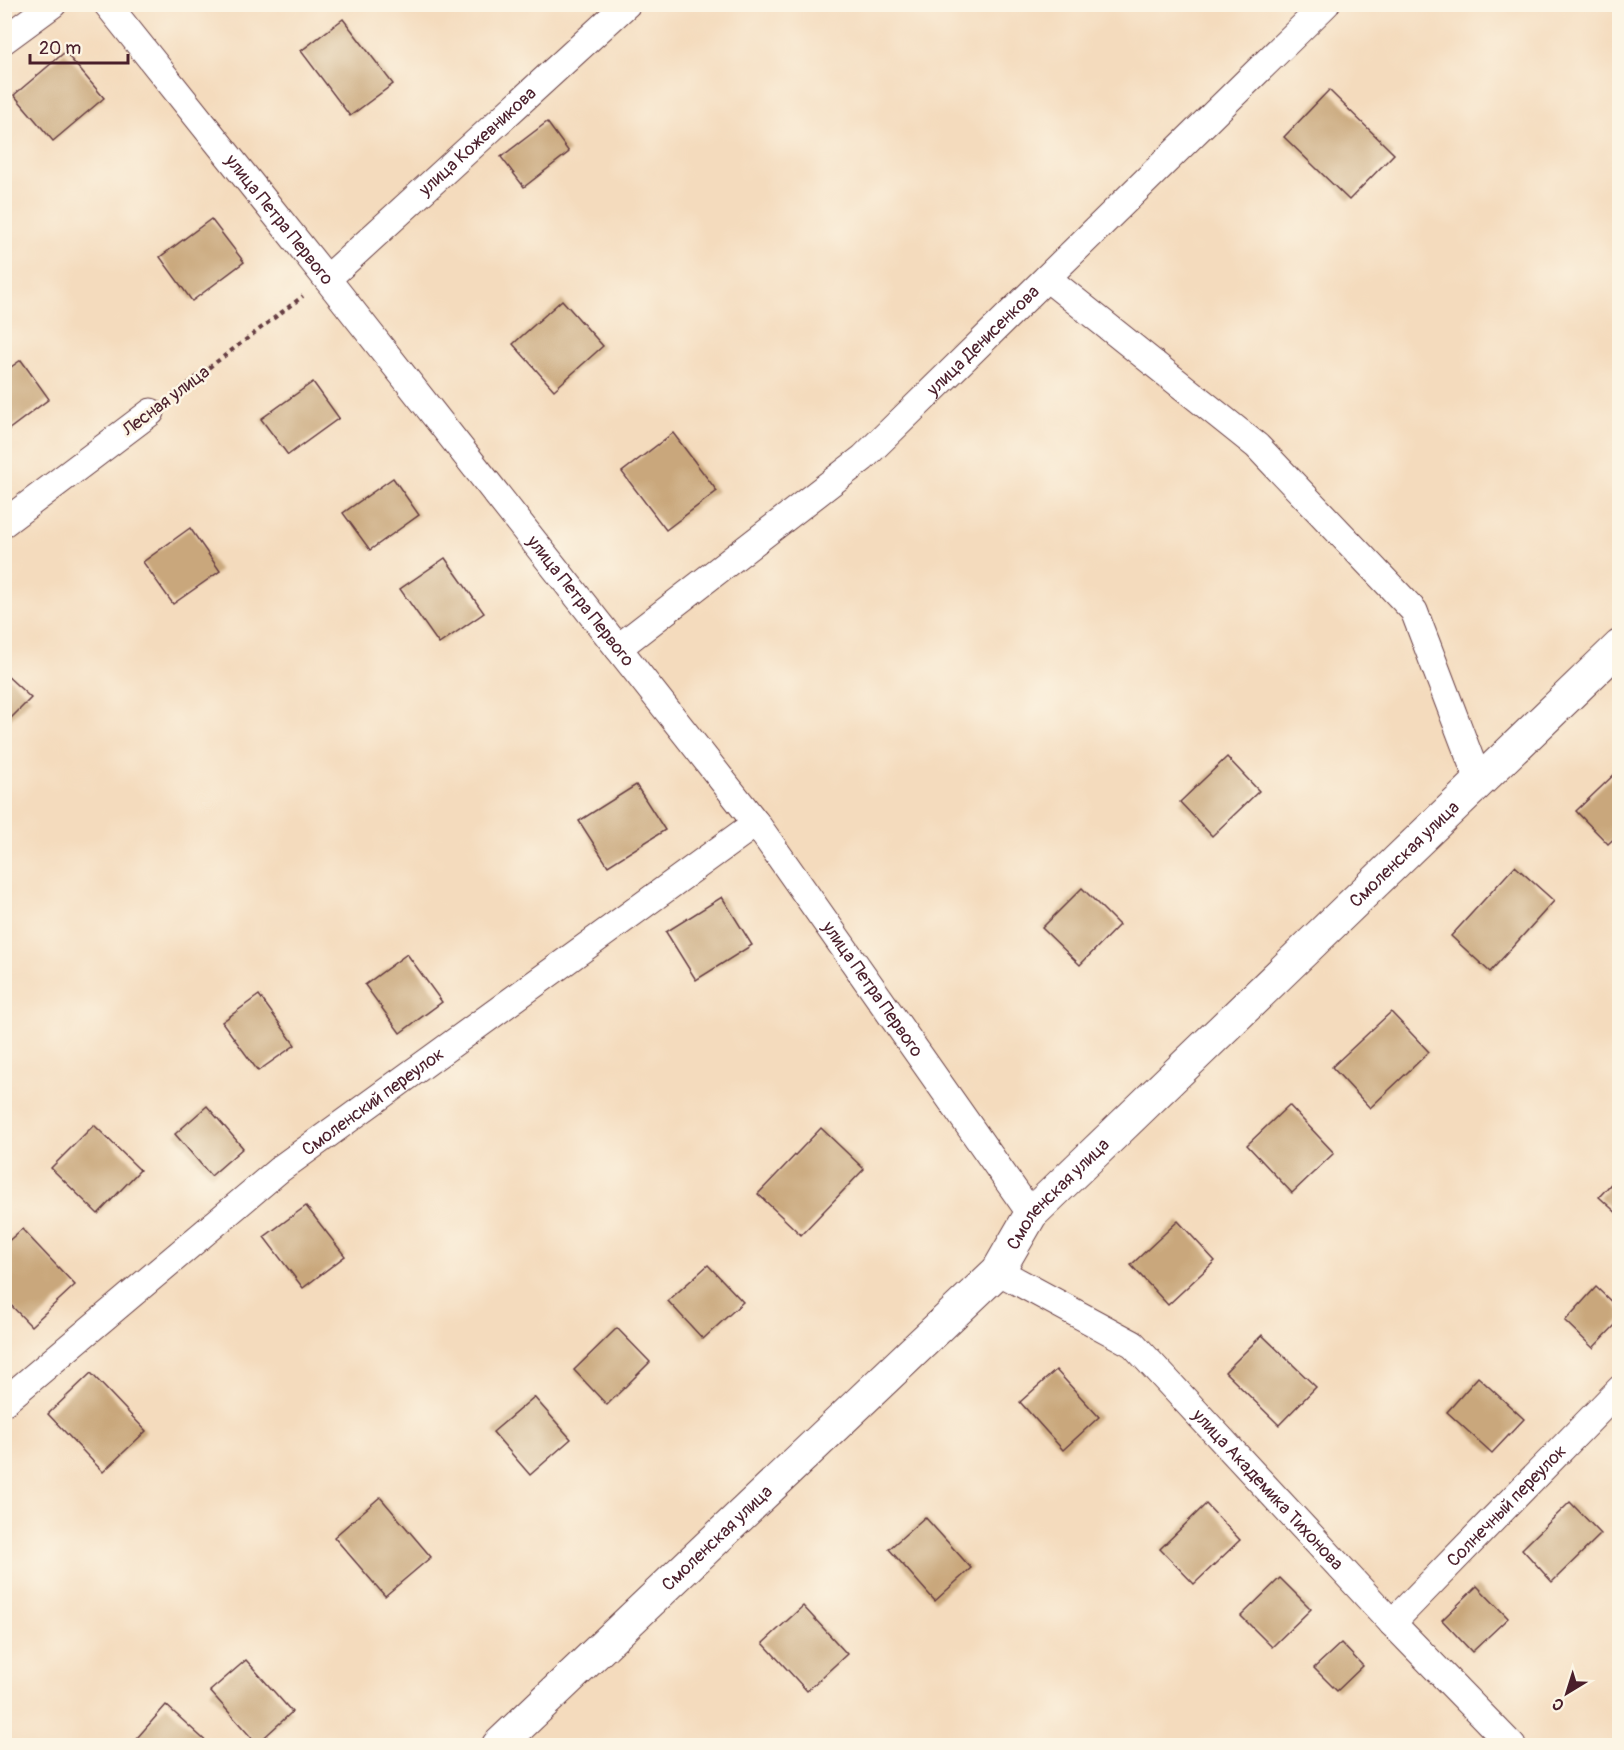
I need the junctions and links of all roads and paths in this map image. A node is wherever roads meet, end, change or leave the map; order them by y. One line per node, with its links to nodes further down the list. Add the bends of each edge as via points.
1 (53, 4): 5 (street)
2 (107, 4): 7 (street, улица Петра Первого)
3 (627, 4): 7 (street, улица Кожевникова)
4 (1326, 4): 6 (street, улица Денисенкова)
5 (4, 40)
6 (1047, 278): 11 (street, улица Денисенкова, via 863,458); 12 (street, via 1257,446 1414,611)
7 (327, 279): 8 (path, Лесная улица); 11 (street, улица Петра Первого)
8 (151, 412): 9 (street, Лесная улица)
9 (4, 523)
10 (1620, 646): 12 (street, Смоленская улица)
11 (618, 648): 13 (street, улица Петра Первого)
12 (1479, 782): 14 (street, Смоленская улица)
13 (756, 823): 14 (street, улица Петра Первого); 17 (street, Смоленский переулок, via 280,1169)
14 (1031, 1214): 15 (street, Смоленская улица)
15 (998, 1271): 18 (street, улица Академика Тихонова, via 1132,1344); 19 (street, Смоленская улица)
16 (1620, 1389): 18 (street, Солнечный переулок)
17 (4, 1402)
18 (1392, 1623): 20 (street, улица Академика Тихонова)
19 (498, 1746)
20 (1512, 1746)

